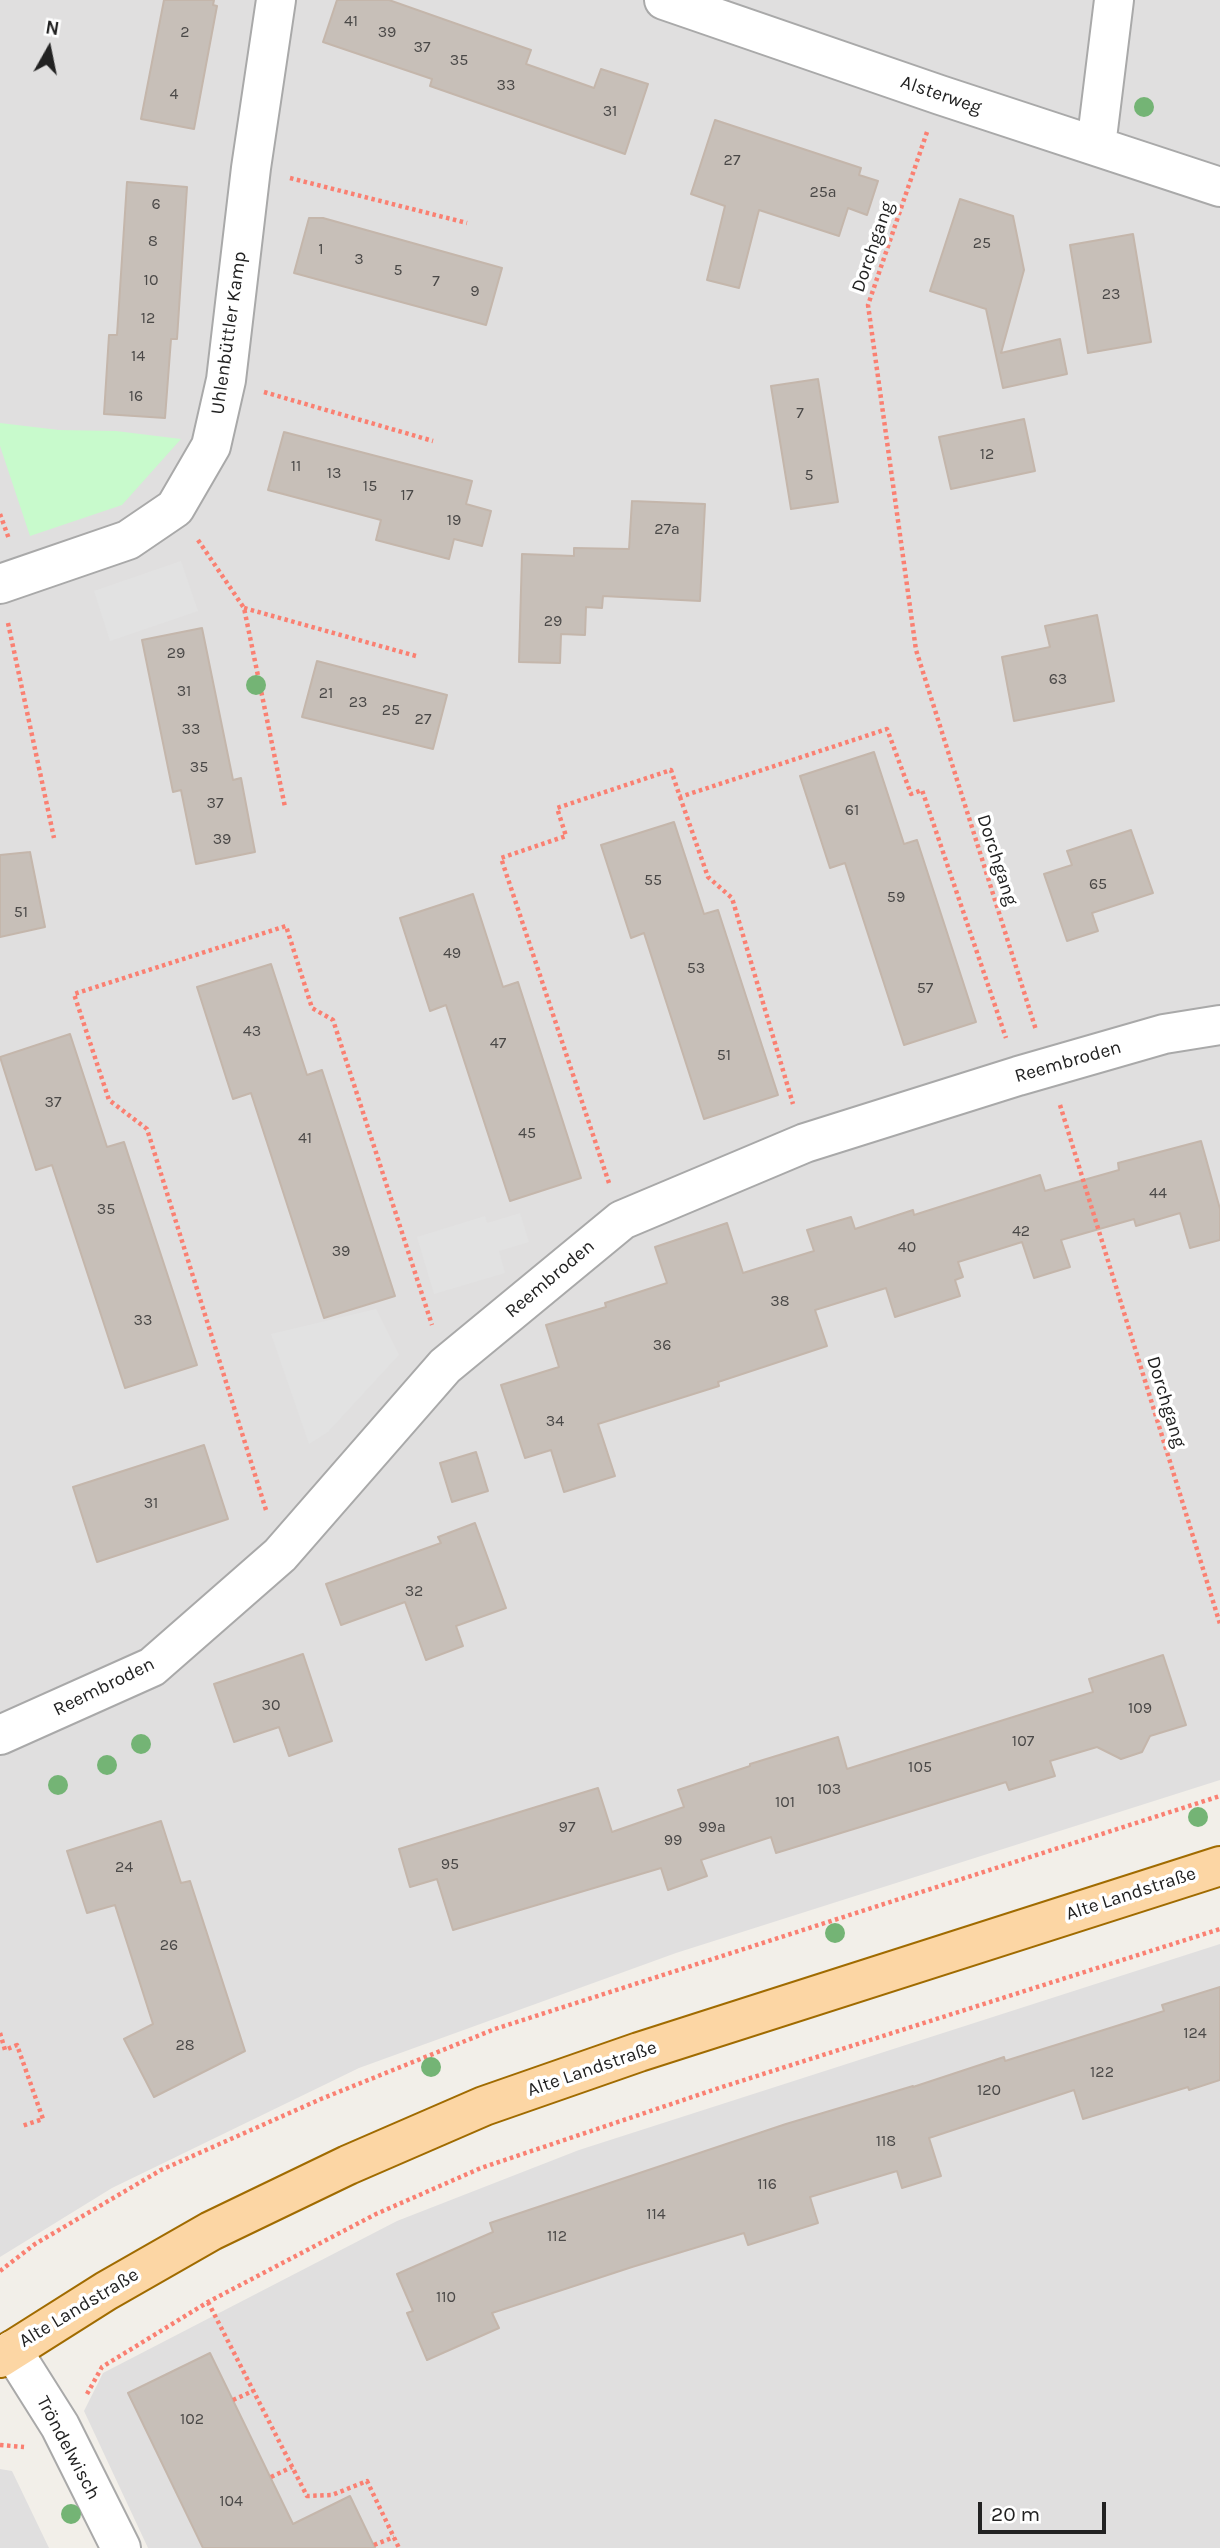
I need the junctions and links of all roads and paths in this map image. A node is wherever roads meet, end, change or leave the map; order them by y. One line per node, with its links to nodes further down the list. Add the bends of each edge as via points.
1 (276, 0): 6 (street, Uhlenbüttler Kamp)
2 (664, 0): 4 (street, Alsterweg)
3 (1114, 0): 5 (street)
4 (940, 95): 5 (street, Alsterweg); 19 (path, Dorchgang, via 868,305 916,650)
5 (1096, 146): 7 (street, Alsterweg)
6 (251, 168): 8 (path); 9 (street, Uhlenbüttler Kamp)
7 (1220, 187)
8 (467, 223)
9 (226, 380): 10 (path); 11 (street, Uhlenbüttler Kamp, via 211,446)
10 (433, 441)
11 (175, 508): 12 (street, Uhlenbüttler Kamp, via 128,540); 13 (path)
12 (3, 598): 17 (path)
13 (244, 608): 14 (path); 16 (path)
14 (416, 656)
15 (680, 797): 19 (path, via 887,729 911,794 922,790); 20 (path, via 708,877 732,898); 21 (path, via 671,769 557,808 566,836 501,858)
16 (285, 807)
17 (54, 838)
18 (1220, 1025): 19 (street, Reembroden, via 1164,1034)
19 (1033, 1071): 20 (street, Reembroden); 24 (path, Dorchgang)
20 (805, 1143): 21 (street, Reembroden)
21 (622, 1220): 22 (street, Reembroden)
22 (445, 1366): 23 (street, Reembroden); 23 (path, via 333,1020 312,1008 286,926 74,994 109,1100 148,1129)
23 (280, 1555): 25 (street, Reembroden, via 152,1667)
24 (1220, 1624)
25 (0, 1735)
26 (1220, 1796): 31 (path, via 495,2029 161,2170 35,2244)
27 (1220, 1866): 33 (main road, Alte Landstraße, via 484,2106 211,2231)
28 (1220, 1929): 32 (path, via 481,2168 376,2214)
29 (0, 2033): 30 (path, via 5,2050 17,2045 43,2119)
30 (22, 2126)
31 (0, 2270)
32 (208, 2302): 34 (path); 36 (path, via 102,2367)
33 (6, 2354): 41 (street, Tröndelwisch, via 60,2426)
34 (253, 2391): 35 (path); 37 (path)
35 (233, 2400)
36 (82, 2402)
37 (292, 2467): 38 (path); 39 (path, via 307,2496 332,2495 367,2482)
38 (271, 2477)
39 (394, 2537): 40 (path); 42 (path)
40 (374, 2545)
41 (121, 2548)
42 (399, 2548)

